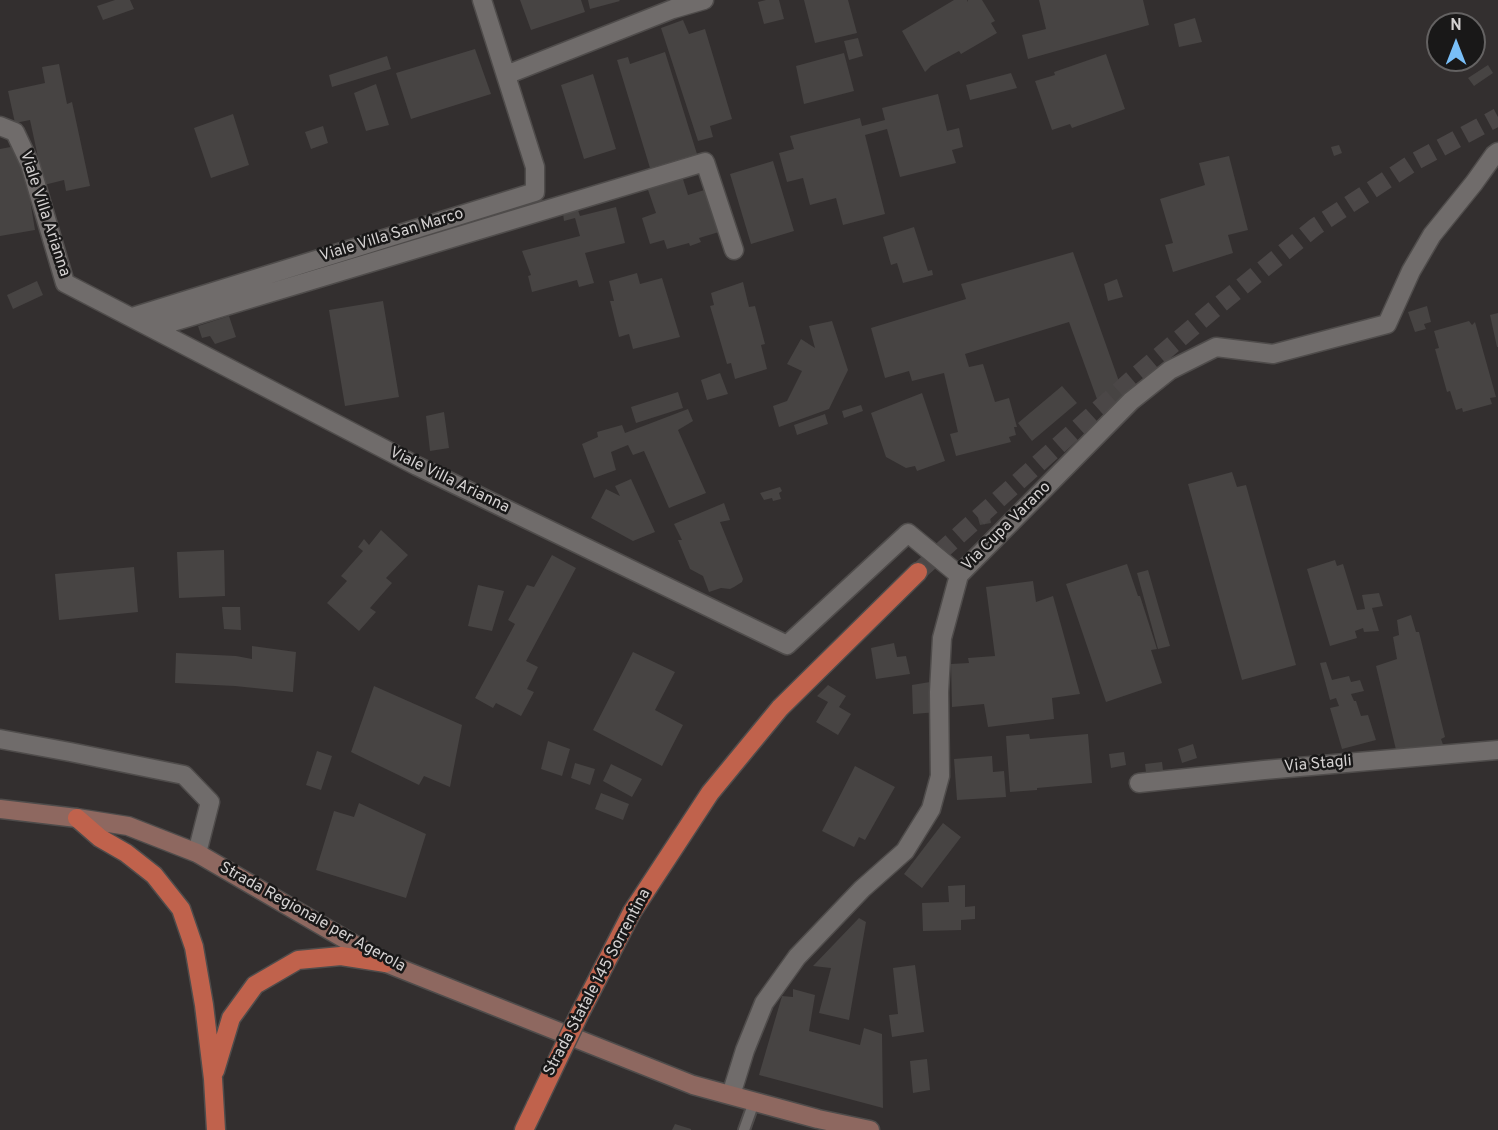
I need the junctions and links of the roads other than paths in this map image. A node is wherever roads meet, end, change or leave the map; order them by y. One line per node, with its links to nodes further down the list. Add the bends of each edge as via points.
1 (482, 0): 3 (street, Viale Villa San Marco)
2 (704, 0): 3 (street)
3 (506, 75): 7 (street, Viale Villa San Marco, via 535,167 535,192)
4 (0, 126): 7 (street, Viale Villa Arianna, via 15,132 30,164 65,283)
5 (1498, 152): 10 (street, Via Cupa Varano, via 1432,235 1387,324 1273,354 1216,347 1170,370 1131,401)
6 (734, 249): 8 (street, via 705,162)
7 (132, 317): 8 (street, Viale Villa Arianna)
8 (153, 328): 10 (street, Viale Villa Arianna, via 417,466 787,645 908,533)
9 (918, 572): 22 (highway, Strada Statale 145 Sorrentina, bridge, via 780,708 710,793 632,912)
10 (959, 575): 19 (street, Via Cupa Varano, via 942,638 940,776 931,809 905,851 862,889 797,957 764,1003)
11 (0, 739): 16 (street, via 184,775 210,802)
12 (1498, 750): 13 (street, Via Stagli)
13 (1139, 783)
14 (0, 809): 15 (main road)
15 (77, 818): 16 (main road, Strada Regionale per Agerola, via 128,826); 18 (highway, via 154,875 182,909 195,947)
16 (197, 853): 17 (main road, Strada Regionale per Agerola)
17 (386, 963): 18 (highway, via 341,956 298,960 255,985 231,1018); 19 (main road, Strada Regionale per Agerola, via 693,1085)
18 (213, 1079): 21 (highway)
19 (731, 1095): 20 (main road, Strada Regionale per Agerola)
20 (754, 1101): 23 (lane); 24 (main road, Strada Regionale per Agerola)
21 (216, 1130)
22 (524, 1130)
23 (744, 1130)
24 (870, 1130)

